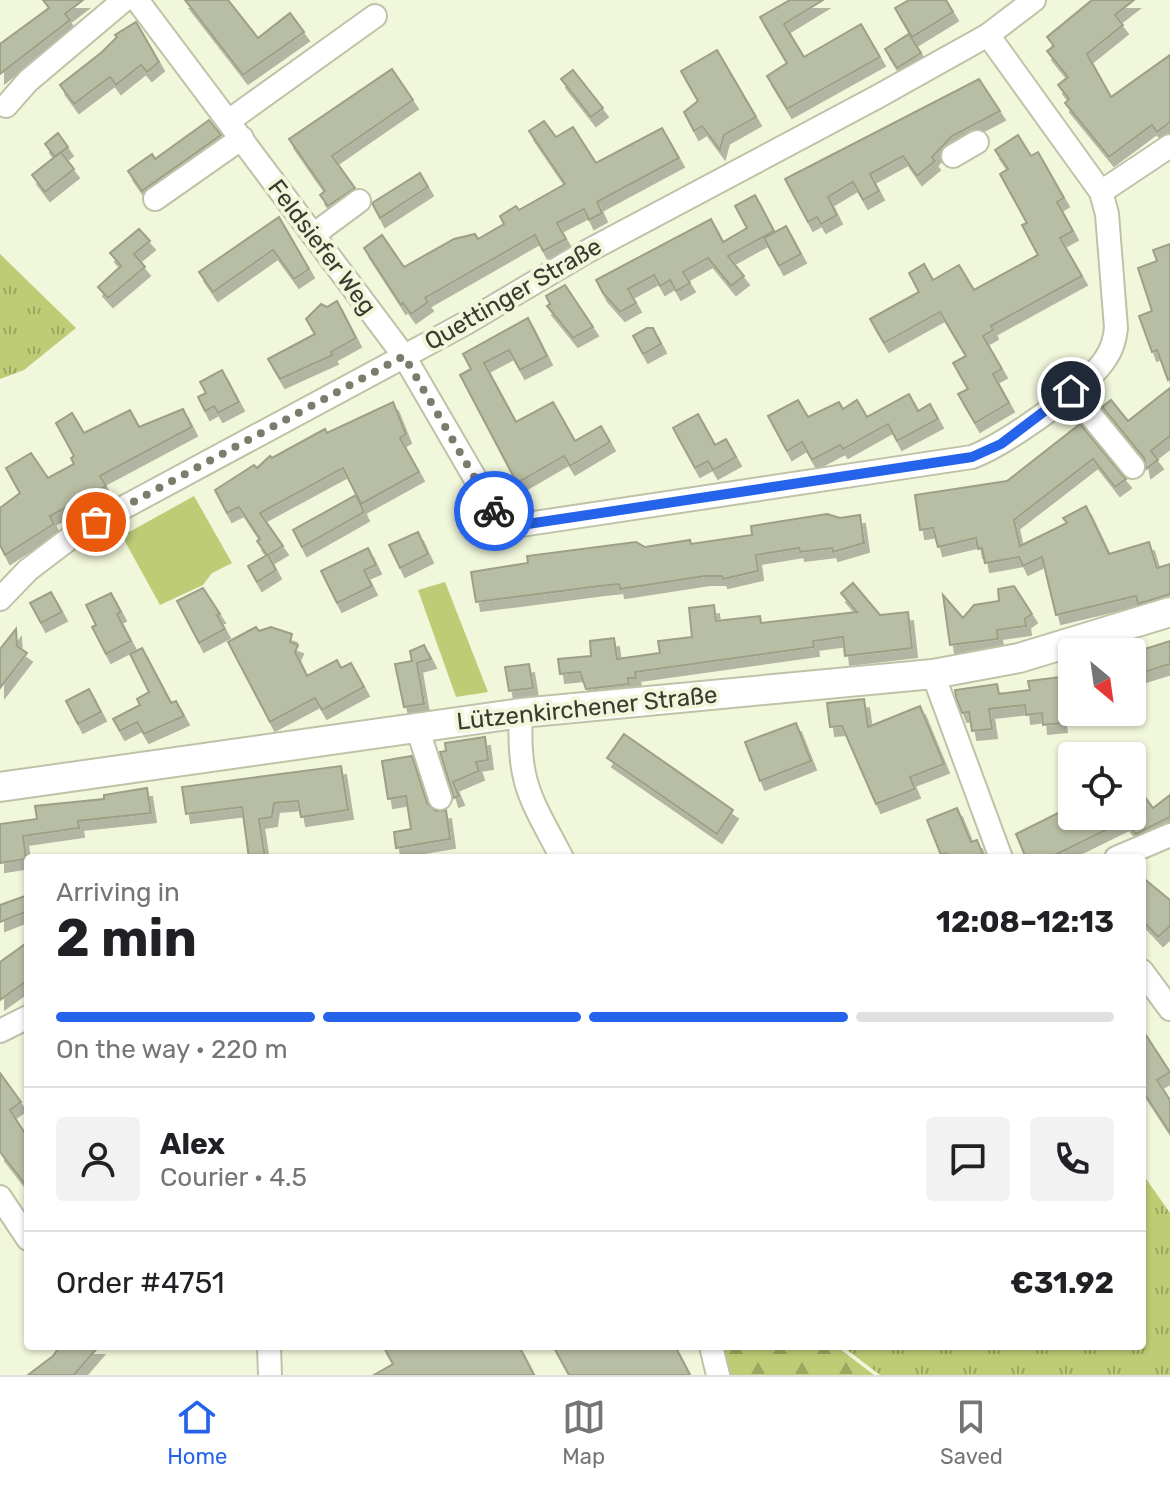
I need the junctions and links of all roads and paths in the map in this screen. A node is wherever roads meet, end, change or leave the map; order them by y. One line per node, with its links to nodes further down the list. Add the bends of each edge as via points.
1 (124, 0): 6 (street)
2 (137, 0): 7 (street, Feldsiefer Weg)
3 (1034, 0): 5 (street, Quettinger Straße)
4 (375, 16): 7 (street)
5 (988, 35): 11 (street); 15 (street, Quettinger Straße)
6 (6, 106)
7 (236, 129): 12 (street); 14 (street, Feldsiefer Weg)
8 (977, 142): 10 (street)
9 (1170, 146): 11 (street)
10 (953, 156)
11 (1101, 192): 16 (street, Feldsiefer Weg, via 1109,226 1115,340 1100,366)
12 (155, 199)
13 (359, 201): 14 (street)
14 (313, 235): 15 (street, Feldsiefer Weg)
15 (404, 356): 16 (street, Feldsiefer Weg, via 489,505 505,522 521,525 972,457 1001,444); 18 (street, Quettinger Straße, via 78,532)
16 (1071, 391): 17 (street)
17 (1133, 467)
18 (0, 599)
19 (1170, 612): 20 (main road, Lützenkirchener Straße, via 1019,658)
20 (933, 674): 21 (main road, Lützenkirchener Straße); 27 (street)
21 (521, 713): 22 (main road, Lützenkirchener Straße); 26 (street, via 519,763 525,786)
22 (417, 727): 23 (main road, Lützenkirchener Straße); 24 (street)
23 (0, 787)
24 (440, 798)
25 (1170, 835): 28 (street)
26 (560, 854)
27 (1000, 854)
28 (1125, 854)
29 (1146, 976): 30 (street)
30 (1170, 1009)
31 (24, 1019): 32 (street)
32 (0, 1031)
33 (0, 1197): 34 (street)
34 (24, 1233)
35 (269, 1350): 37 (street)
36 (712, 1350): 38 (street)
37 (270, 1375)
38 (718, 1375)

